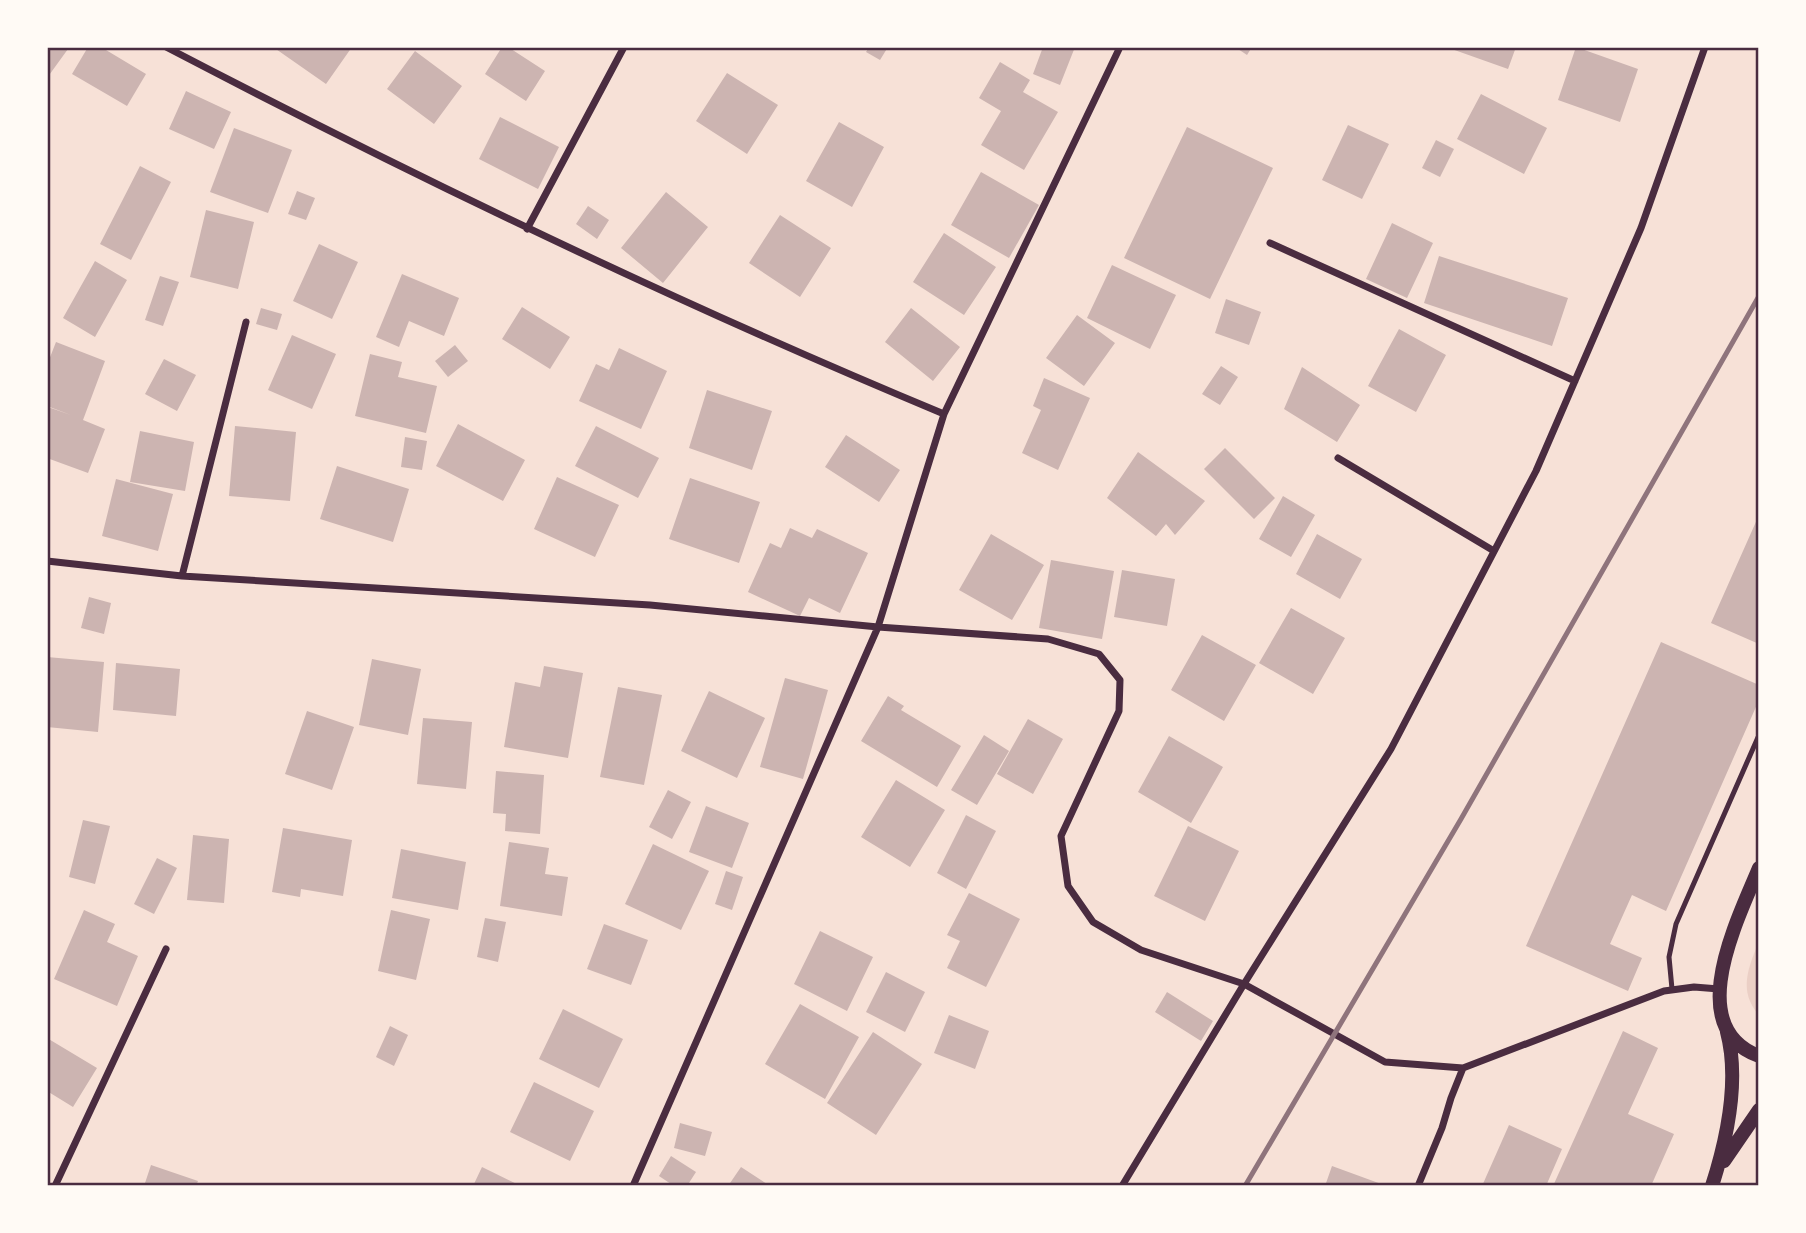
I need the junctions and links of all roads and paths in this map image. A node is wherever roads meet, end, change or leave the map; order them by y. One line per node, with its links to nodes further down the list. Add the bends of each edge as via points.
1 (166, 47): 5 (street)
2 (624, 47): 5 (street)
3 (1120, 47): 9 (street)
4 (1705, 47): 8 (street, via 1641,228)
5 (527, 229): 9 (street, via 810,359)
6 (1270, 243): 8 (street)
7 (246, 322): 13 (street)
8 (1575, 381): 11 (street, via 1536,471)
9 (944, 414): 14 (street)
10 (1338, 458): 11 (street)
11 (1494, 551): 18 (street, via 1391,749)
12 (47, 561): 13 (street)
13 (182, 576): 14 (street, via 650,605)
14 (878, 628): 18 (street, via 1048,639 1099,654 1119,680 1119,712 1061,836 1068,887 1093,922 1141,950); 27 (street)
15 (1759, 735): 19 (lane, via 1676,924 1669,957)
16 (1759, 868): 20 (main road, via 1729,947)
17 (166, 950): 26 (street)
18 (1244, 984): 23 (street, via 1385,1062); 28 (street)
19 (1672, 989): 20 (street); 23 (street)
20 (1719, 989): 21 (main road)
21 (1725, 1027): 22 (main road, via 1735,1042); 25 (main road, via 1730,1105)
22 (1759, 1056)
23 (1463, 1068): 29 (street)
24 (1759, 1110): 25 (main road)
25 (1712, 1185)
26 (55, 1186)
27 (633, 1186)
28 (1122, 1186)
29 (1418, 1186)

